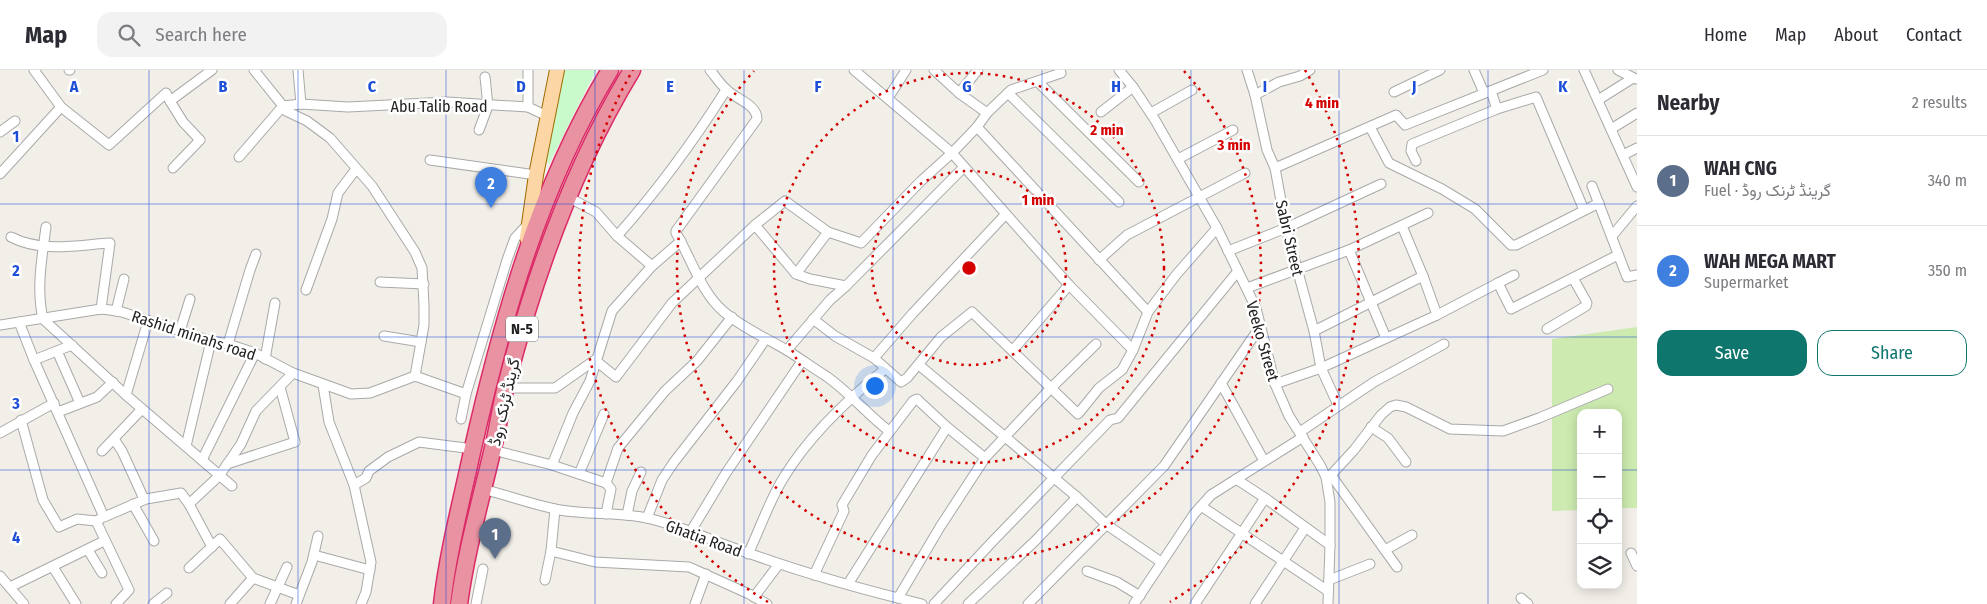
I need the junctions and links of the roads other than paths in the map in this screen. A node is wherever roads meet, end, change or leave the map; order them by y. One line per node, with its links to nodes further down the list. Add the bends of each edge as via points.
1 (34, 70): 40 (street)
2 (254, 70): 37 (street)
3 (298, 70): 38 (street)
4 (528, 70): 41 (street)
5 (556, 70): 47 (main road)
6 (610, 70): 95 (highway, گرینڈ ٹرنک روڈ / N-5, via 570,146)
7 (632, 70): 74 (highway, گرینڈ ٹرنک روڈ / N-5, via 604,120)
8 (710, 70): 27 (street)
9 (854, 70): 34 (street)
10 (906, 70): 34 (street)
11 (934, 70): 32 (street)
12 (978, 70): 32 (street)
13 (1119, 70): 26 (street, Veeko Street)
14 (1247, 70): 33 (street, Sabri Street)
15 (1310, 70): 33 (street)
16 (1440, 70): 29 (street)
17 (1474, 70): 30 (street)
18 (1543, 70): 30 (street)
19 (1584, 70): 35 (street)
20 (1618, 70): 24 (street)
21 (208, 71): 36 (street)
22 (1061, 73): 25 (street)
23 (485, 77): 39 (street)
24 (1635, 79): 35 (street)
25 (1038, 82): 31 (street); 69 (street)
26 (1133, 87): 43 (street); 45 (street, Veeko Street)
27 (726, 90): 88 (street, via 652,197); 91 (street, via 750,106 757,120 676,231)
28 (1192, 90): 45 (street)
29 (1394, 92)
30 (1487, 92): 42 (street); 50 (street, via 1405,125 1396,115)
31 (1008, 93): 44 (street); 75 (street)
32 (959, 94): 44 (street)
33 (1255, 95): 65 (street, Sabri Street, via 1267,150)
34 (888, 98): 56 (street)
35 (1598, 100): 51 (street)
36 (170, 101): 40 (street, via 166,93 109,144); 63 (street, via 182,122 200,140)
37 (280, 103): 38 (street, Abu Talib Road); 58 (street); 64 (street, via 330,138)
38 (301, 104): 39 (street, Abu Talib Road, via 348,107 447,102)
39 (488, 106): 41 (street, Abu Talib Road); 52 (street)
40 (61, 107): 67 (street)
41 (528, 107): 47 (street, Abu Talib Road)
42 (1497, 109): 61 (street, via 1412,144); 78 (street, via 1536,98)
43 (1102, 112)
44 (986, 113): 49 (street)
45 (1151, 113): 60 (street, Veeko Street)
46 (1637, 113): 51 (street)
47 (546, 116): 68 (main road)
48 (15, 121): 54 (street)
49 (977, 127): 56 (street); 98 (street)
50 (1370, 127): 65 (street); 78 (street, via 1389,163 1442,188 1475,209 1511,245 1516,246)
51 (1610, 129): 57 (street)
52 (479, 130)
53 (1233, 130): 60 (street)
54 (0, 132)
55 (1637, 148): 57 (street)
56 (952, 153): 62 (street); 87 (street, via 861,243)
57 (1623, 155): 72 (street)
58 (239, 157)
59 (430, 160): 68 (street)
60 (1178, 160): 73 (street, Veeko Street)
61 (1416, 161)
62 (964, 167): 80 (street); 113 (street)
63 (173, 168)
64 (356, 168): 111 (street, via 385,204 414,252 422,268); 115 (street, via 338,193)
65 (1275, 168): 86 (street, Sabri Street)
66 (1245, 173): 73 (street)
67 (0, 174)
68 (536, 175): 81 (main road)
69 (1139, 182)
70 (1381, 184): 86 (street)
71 (1592, 186): 76 (street)
72 (1637, 187)
73 (1199, 196): 85 (street, Veeko Street); 98 (street, via 1128,235)
74 (568, 197): 88 (street, via 596,212); 162 (highway, گرینڈ ٹرنک روڈ / N-5, via 544,258)
75 (1119, 202)
76 (1599, 203): 78 (street); 89 (street)
77 (1637, 206): 89 (street)
78 (1584, 210)
79 (1428, 213): 83 (street)
80 (1005, 214): 112 (street); 147 (street)
81 (529, 222): 95 (main road); 167 (street, via 515,238)
82 (755, 226): 87 (street, via 785,201); 102 (street); 105 (street)
83 (1402, 226): 93 (street); 106 (street)
84 (46, 227): 92 (street)
85 (1217, 228): 94 (street, Veeko Street); 121 (street)
86 (1286, 228): 94 (street); 101 (street, Sabri Street)
87 (828, 232): 102 (street)
88 (617, 236): 99 (street)
89 (1612, 236): 97 (street)
90 (11, 237): 92 (street)
91 (681, 240): 99 (street); 105 (street)
92 (43, 248): 119 (street, via 110,243); 124 (street, via 40,306)
93 (1349, 250): 101 (street); 117 (street)
94 (1228, 251): 100 (street, Veeko Street)
95 (526, 253): 175 (highway, گرینڈ ٹرنک روڈ / N-5, via 492,364)
96 (256, 254): 138 (street)
97 (1618, 255): 104 (street, via 1627,277); 107 (street)
98 (1099, 260): 121 (street)
99 (652, 266): 150 (street, via 612,311)
100 (1238, 271): 114 (street, Veeko Street); 197 (street, via 1118,418 1110,420)
101 (1297, 271): 114 (street); 132 (street, Sabri Street)
102 (796, 274): 113 (street)
103 (1514, 275): 110 (street)
104 (1637, 275)
105 (699, 276): 123 (street, via 709,294); 150 (street, via 672,304 616,377)
106 (1423, 276): 117 (street); 122 (street)
107 (1573, 278): 110 (street, via 1512,309); 130 (street, via 1586,306)
108 (124, 279): 120 (street)
109 (380, 282): 111 (street)
110 (1498, 283): 122 (street)
111 (424, 284): 137 (street)
112 (1069, 285): 143 (street); 144 (street)
113 (846, 286): 125 (street)
114 (1247, 288): 129 (street, Veeko Street)
115 (306, 290)
116 (190, 299): 131 (street)
117 (1370, 301): 132 (street); 134 (street)
118 (275, 303): 148 (street)
119 (101, 309): 120 (street, Rashid minahs road); 124 (street, Rashid minahs road)
120 (116, 311): 126 (street, Rashid minahs road)
121 (1148, 312): 144 (street)
122 (1436, 315): 134 (street)
123 (732, 317): 135 (street); 199 (street, via 618,448)
124 (43, 319): 127 (street, Rashid minahs road); 141 (street)
125 (813, 319): 142 (street); 147 (street)
126 (148, 321): 131 (street, Rashid minahs road); 165 (street)
127 (20, 322): 128 (street, Rashid minahs road); 149 (street)
128 (0, 325)
129 (1260, 327): 158 (street); 159 (street, Veeko Street)
130 (1547, 329)
131 (180, 331): 136 (street, Rashid minahs road)
132 (1314, 331): 153 (street, Sabri Street)
133 (384, 336): 137 (street)
134 (1386, 338): 153 (street)
135 (765, 340): 142 (street); 212 (street, via 662,480)
136 (211, 341): 138 (street, Rashid minahs road); 183 (street)
137 (421, 342): 156 (street)
138 (228, 344): 146 (street, Rashid minahs road)
139 (1096, 344): 163 (street)
140 (1444, 344): 169 (street)
141 (72, 345): 145 (street); 157 (street)
142 (787, 350): 151 (street)
143 (1013, 350): 152 (street, via 972,312 941,337); 163 (street)
144 (1133, 350): 163 (street, via 1122,370 1099,388 1078,414)
145 (57, 351): 149 (street); 168 (street)
146 (255, 353): 148 (street, Rashid minahs road); 188 (street)
147 (874, 358): 154 (street)
148 (265, 359): 155 (street, Rashid minahs road)
149 (34, 360): 170 (street)
150 (595, 360): 162 (street, via 555,388); 192 (street, via 590,381)
151 (802, 361): 166 (street); 216 (street)
152 (919, 365): 154 (street, via 901,382); 181 (street)
153 (1321, 368): 159 (street); 169 (street, Sabri Street)
154 (885, 369): 166 (street)
155 (293, 373): 160 (street, Rashid minahs road); 161 (street)
156 (415, 376): 160 (street, Rashid minahs road, via 360,394); 167 (street)
157 (113, 382): 165 (street); 168 (street, via 96,397)
158 (1221, 382): 189 (street); 214 (street, via 1164,466)
159 (1275, 384): 180 (street, Veeko Street)
160 (323, 385): 200 (street, via 330,422)
161 (280, 387): 191 (street, via 256,411 241,444); 191 (street, via 295,442)
162 (505, 388): 185 (highway, گرینڈ ٹرنک روڈ / N-5)
163 (1050, 388): 181 (street)
164 (1608, 389): 177 (street, via 1503,431 1450,429 1402,405 1390,407)
165 (126, 395): 171 (street)
166 (852, 396): 178 (street); 228 (street, via 783,478)
167 (465, 398): 173 (street); 175 (street)
168 (80, 403): 170 (street)
169 (1338, 405): 180 (street)
170 (56, 408): 174 (street); 213 (street)
171 (142, 409): 182 (street); 183 (street)
172 (604, 414): 194 (street)
173 (461, 419)
174 (21, 420): 179 (street); 213 (street, via 43,500 59,527 77,519)
175 (479, 420): 184 (highway, گرینڈ ٹرنک روڈ / N-5)
176 (948, 427): 178 (street, via 917,399); 187 (street); 249 (street)
177 (1371, 427): 190 (street, via 1388,438); 196 (street)
178 (889, 431): 244 (street, via 842,505 844,511)
179 (0, 433)
180 (1301, 434): 189 (street); 196 (street, Veeko Street)
181 (1003, 437): 187 (street); 197 (street)
182 (114, 439): 186 (street); 205 (street)
183 (186, 446): 188 (street)
184 (473, 448): 200 (street, via 419,442 388,457); 266 (highway, گرینڈ ٹرنک روڈ / N-5, via 450,549)
185 (493, 450): 192 (street); 202 (highway, گرینڈ ٹرنک روڈ / N-5)
186 (102, 451)
187 (985, 458): 256 (street)
188 (202, 460): 195 (street)
189 (1264, 462): 198 (street)
190 (1406, 462)
191 (227, 464): 195 (street)
192 (552, 465): 194 (street)
193 (641, 472): 211 (street, via 632,491)
194 (579, 474): 199 (street)
195 (219, 476): 201 (street); 207 (street)
196 (1328, 476): 222 (street, Veeko Street); 225 (street)
197 (1056, 478): 203 (street); 272 (street)
198 (1236, 479): 204 (street); 208 (street, via 1211,495)
199 (606, 483): 210 (street, via 612,489)
200 (354, 485): 240 (street)
201 (232, 486)
202 (483, 489): 209 (street, Ghatia Road); 267 (highway, گرینڈ ٹرنک روڈ / N-5)
203 (1077, 497): 214 (street); 273 (street)
204 (1265, 498): 215 (street); 217 (street)
205 (144, 500): 206 (street); 207 (street, via 181,493)
206 (134, 504): 213 (street); 221 (street)
207 (189, 504): 223 (street)
208 (1201, 506): 217 (street); 230 (street)
209 (555, 509): 210 (street, Ghatia Road); 226 (street)
210 (606, 514): 211 (street, Ghatia Road)
211 (627, 515): 212 (street, Ghatia Road)
212 (647, 518): 216 (street, Ghatia Road)
213 (100, 519): 220 (street)
214 (1107, 525): 230 (street); 274 (street)
215 (1305, 528): 222 (street); 231 (street)
216 (691, 531): 228 (street, Ghatia Road)
217 (1242, 533): 231 (street); 276 (street)
218 (1412, 535): 225 (street)
219 (318, 536): 229 (street)
220 (104, 541): 224 (street); 261 (street, via 129,590)
221 (154, 541)
222 (1330, 545): 248 (street, Veeko Street)
223 (212, 547): 238 (street); 246 (street, via 220,539)
224 (88, 550): 236 (street); 242 (street)
225 (1385, 550): 237 (street)
226 (551, 551): 243 (street, via 595,562 689,567); 247 (street)
227 (1631, 553): 235 (street)
228 (748, 554): 232 (street, Ghatia Road)
229 (314, 555): 240 (street); 257 (street)
230 (1162, 562): 254 (street)
231 (1283, 562): 252 (street); 277 (street)
232 (779, 564): 244 (street, Ghatia Road); 255 (street)
233 (1370, 564): 248 (street)
234 (286, 566): 251 (street)
235 (1637, 566)
236 (53, 567): 250 (street); 260 (street)
237 (1397, 567)
238 (189, 568)
239 (483, 569): 268 (street)
240 (370, 570): 265 (street)
241 (1087, 571): 254 (street, via 1117,582)
242 (102, 573)
243 (706, 574): 255 (street); 269 (street)
244 (814, 575): 249 (street, Ghatia Road)
245 (0, 576): 250 (street)
246 (253, 578): 251 (street); 263 (street)
247 (545, 580)
248 (1330, 580): 252 (street, Veeko Street)
249 (848, 584): 258 (street, Ghatia Road)
250 (10, 586): 259 (street)
251 (277, 587): 257 (street); 264 (street)
252 (1328, 591): 278 (street, Veeko Street)
253 (167, 593): 262 (street)
254 (1140, 596): 275 (street)
255 (754, 597): 270 (street)
256 (898, 598): 258 (street, Ghatia Road); 271 (street, Ghatia Road)
257 (298, 600)
258 (885, 600)
259 (24, 604)
260 (76, 604)
261 (116, 604)
262 (153, 604)
263 (230, 604)
264 (270, 604)
265 (361, 604)
266 (442, 604)
267 (459, 604)
268 (476, 604)
269 (695, 604)
270 (767, 604)
271 (922, 604)
272 (934, 604)
273 (968, 604)
274 (1028, 604)
275 (1134, 604)
276 (1195, 604)
277 (1255, 604)
278 (1328, 604)

